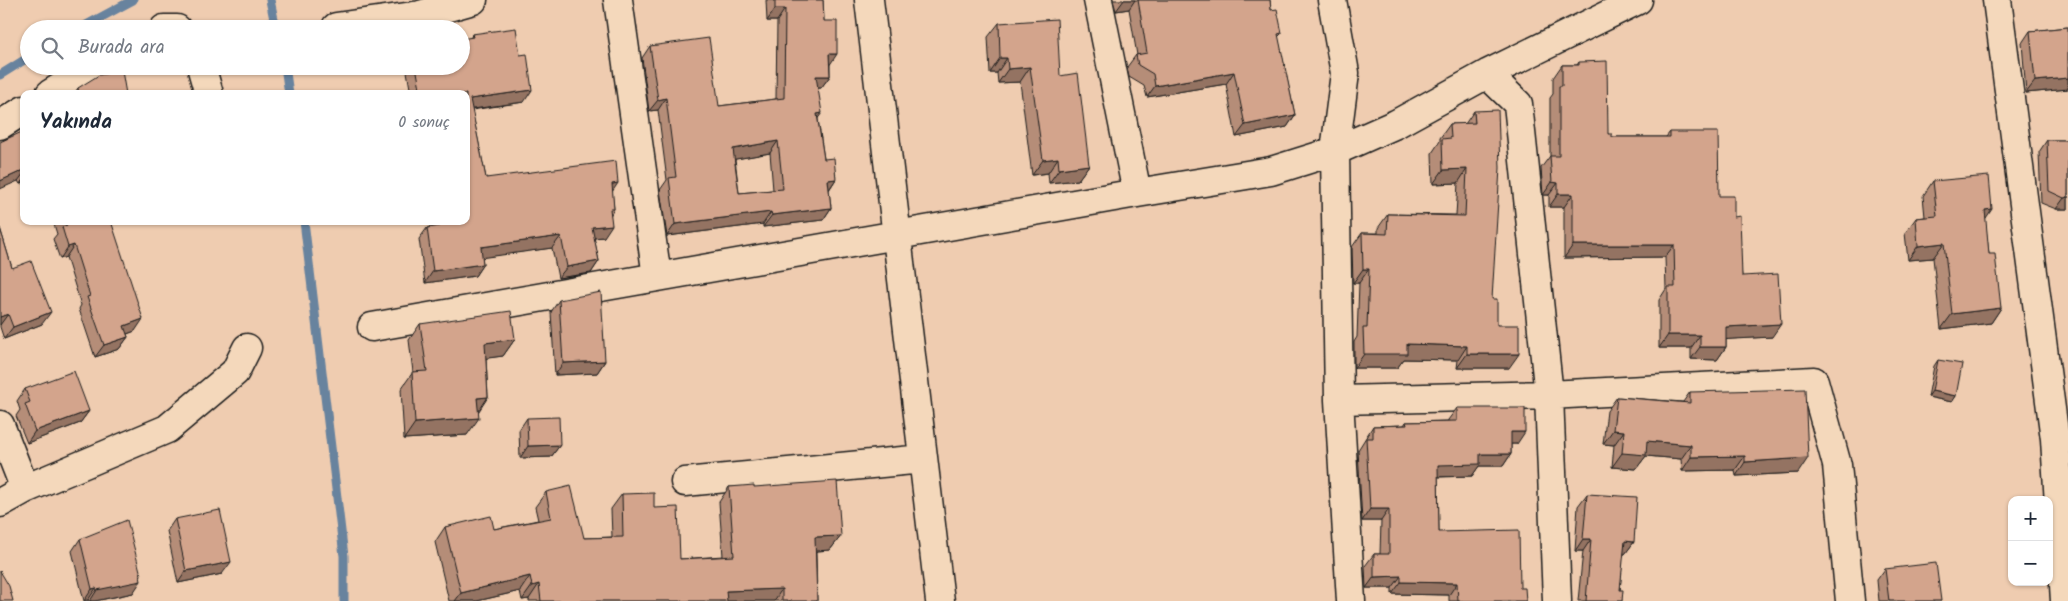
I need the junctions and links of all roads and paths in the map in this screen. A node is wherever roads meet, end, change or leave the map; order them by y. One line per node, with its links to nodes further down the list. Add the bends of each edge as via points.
1 (473, 0): 8 (street, via 420,15)
2 (618, 0): 19 (street)
3 (869, 0): 18 (street)
4 (1098, 0): 17 (street)
5 (1332, 0): 16 (street, via 1345,73)
6 (1638, 0): 9 (street)
7 (1997, 0): 33 (street, via 2055,439)
8 (385, 20)
9 (1487, 74): 16 (street, via 1396,124); 22 (street, via 1518,104)
10 (80, 75): 12 (street)
11 (204, 75): 13 (street)
12 (56, 90)
13 (208, 90)
14 (20, 112): 15 (street)
15 (0, 125)
16 (1335, 151): 17 (street, via 1271,171); 23 (street)
17 (1137, 193): 18 (street)
18 (897, 235): 19 (street); 25 (street)
19 (657, 277): 20 (street)
20 (372, 327)
21 (247, 348): 27 (street, via 235,372 167,429)
22 (1549, 394): 23 (street); 31 (street); 32 (street, via 1814,380 1837,466)
23 (1339, 400): 30 (street)
24 (0, 425): 27 (street)
25 (923, 459): 26 (street); 29 (street)
26 (686, 482)
27 (24, 489): 28 (street)
28 (0, 503)
29 (940, 601)
30 (1350, 601)
31 (1557, 601)
32 (1850, 601)
33 (2065, 601)

